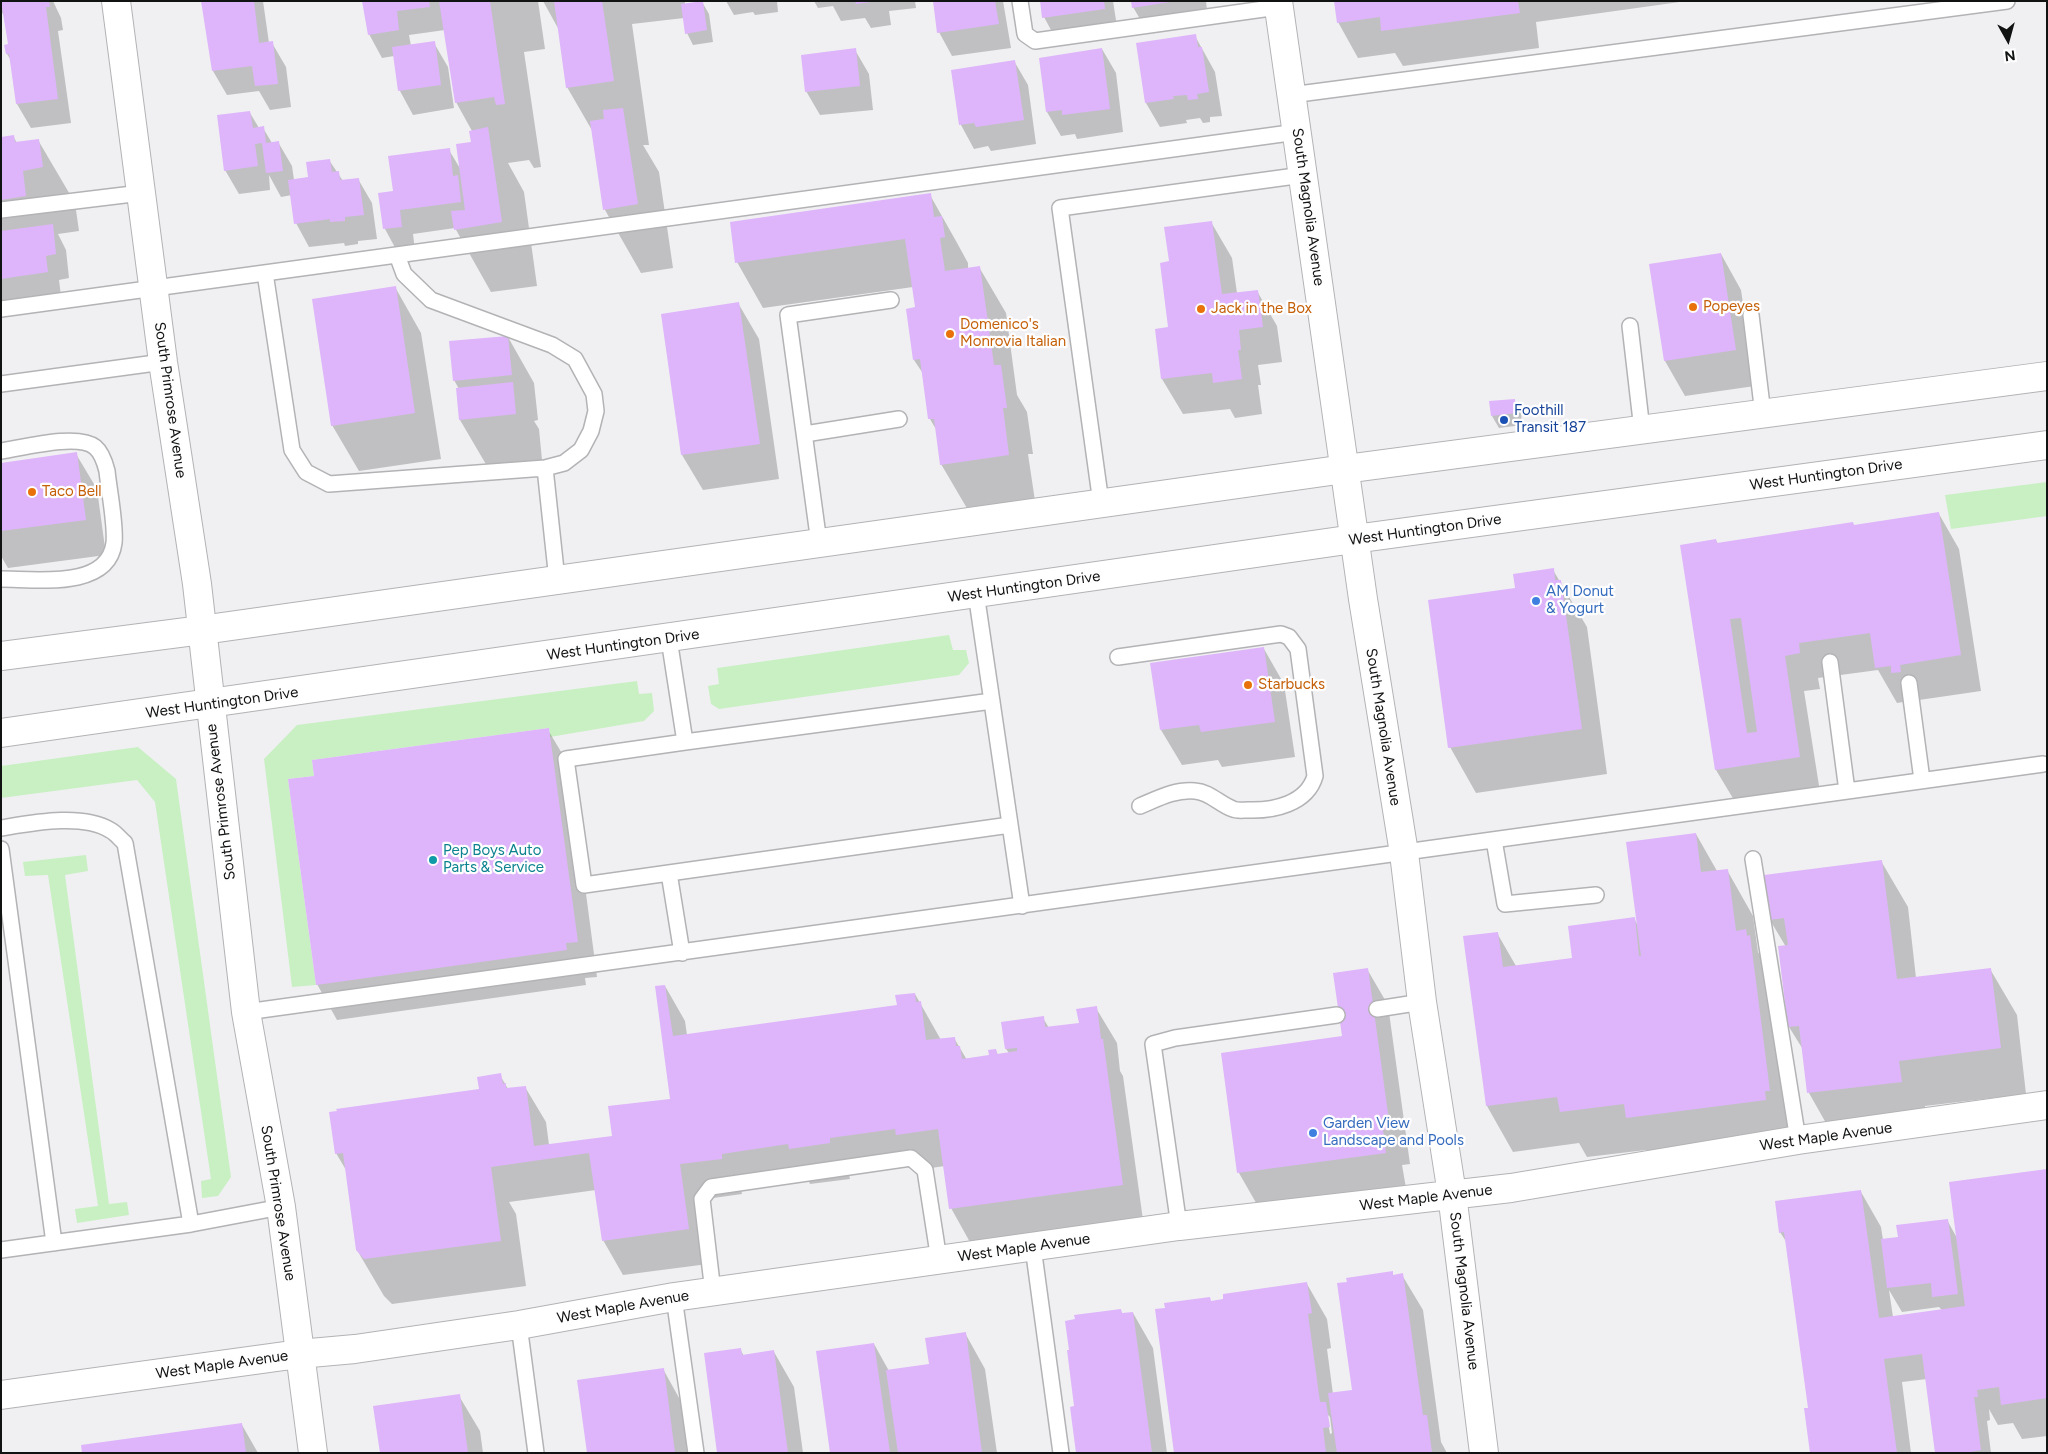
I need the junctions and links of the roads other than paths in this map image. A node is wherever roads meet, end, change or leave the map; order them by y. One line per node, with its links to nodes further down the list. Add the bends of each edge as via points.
1 (116, 1): 8 (street, South Primrose Avenue)
2 (1020, 1): 4 (lane, via 1025,34 1035,41)
3 (2007, 1): 5 (lane)
4 (1278, 4): 5 (street, South Magnolia Avenue)
5 (1291, 95): 6 (street, South Magnolia Avenue)
6 (1297, 132): 7 (street, South Magnolia Avenue); 10 (lane)
7 (1303, 175): 27 (street, South Magnolia Avenue); 28 (lane, via 1060,208)
8 (141, 193): 9 (lane); 12 (street, South Primrose Avenue)
9 (1, 210)
10 (397, 255): 11 (lane); 26 (lane, via 404,274 432,300 552,345 575,359 594,394 596,411 591,432 581,450 564,463)
11 (265, 273): 12 (lane); 26 (lane, via 292,450 306,472 329,484)
12 (154, 288): 14 (lane); 17 (street, South Primrose Avenue)
13 (891, 300): 23 (lane, via 788,314)
14 (1, 309)
15 (1751, 315): 20 (lane)
16 (1630, 326): 22 (lane)
17 (163, 362): 19 (lane); 34 (street, South Primrose Avenue)
18 (2047, 376): 20 (street)
19 (1, 384)
20 (1763, 414): 22 (street)
21 (899, 419): 23 (lane)
22 (1642, 430): 27 (street)
23 (805, 434): 30 (lane)
24 (2047, 446): 29 (street, West Huntington Drive)
25 (1, 451): 31 (lane, via 68,441 86,442 95,447 107,471 114,542 111,556 102,567 86,575 60,580)
26 (545, 468): 32 (lane)
27 (1345, 469): 28 (street); 29 (street, South Magnolia Avenue)
28 (1102, 503): 30 (street)
29 (1354, 539): 33 (street, West Huntington Drive); 52 (street, South Magnolia Avenue)
30 (819, 543): 32 (street)
31 (1, 579)
32 (557, 580): 34 (street)
33 (976, 593): 35 (street, West Huntington Drive); 40 (lane)
34 (202, 630): 36 (street); 41 (street, South Primrose Avenue)
35 (669, 639): 41 (street, West Huntington Drive); 43 (lane)
36 (1, 656)
37 (1118, 656): 47 (lane, via 1281,634 1289,637 1298,648 1315,776 1313,784 1302,796 1285,806 1260,810 1233,809 1196,791 1174,792)
38 (1830, 662): 46 (lane)
39 (1909, 684): 45 (lane)
40 (992, 701): 43 (lane); 48 (lane)
41 (209, 705): 42 (street, West Huntington Drive); 60 (street, South Primrose Avenue)
42 (1, 734)
43 (685, 742): 54 (lane, via 566,759 584,884)
44 (2043, 764): 45 (lane)
45 (1922, 780): 46 (lane)
46 (1847, 791): 50 (lane)
47 (1140, 806)
48 (1010, 824): 54 (lane); 56 (lane)
49 (1, 828): 66 (lane, via 44,822 94,823 112,830 125,843)
50 (1494, 840): 52 (lane); 55 (lane, via 1505,904)
51 (1, 849): 68 (lane)
52 (1404, 853): 56 (lane); 58 (street, South Magnolia Avenue)
53 (1753, 859): 63 (lane)
54 (669, 873): 57 (lane)
55 (1596, 895)
56 (1022, 906): 57 (lane)
57 (682, 952): 60 (lane)
58 (1422, 1002): 59 (lane); 64 (street, South Magnolia Avenue)
59 (1377, 1008)
60 (246, 1012): 65 (street, South Primrose Avenue)
61 (1337, 1015): 67 (lane, via 1175,1038 1153,1044)
62 (2047, 1105): 63 (street, West Maple Avenue)
63 (1798, 1140): 64 (street, West Maple Avenue, via 1511,1188)
64 (1452, 1194): 67 (street, West Maple Avenue); 81 (street, South Magnolia Avenue)
65 (281, 1207): 66 (lane); 75 (street, South Primrose Avenue)
66 (191, 1224): 68 (lane)
67 (1179, 1226): 69 (street, West Maple Avenue)
68 (54, 1243): 70 (lane)
69 (1033, 1247): 71 (street, West Maple Avenue); 80 (lane)
70 (1, 1250)
71 (939, 1260): 72 (street, West Maple Avenue); 72 (lane, via 926,1170 911,1158 711,1187 702,1199)
72 (713, 1292): 73 (street, West Maple Avenue)
73 (674, 1297): 74 (street, West Maple Avenue); 79 (lane)
74 (519, 1325): 75 (street, West Maple Avenue); 78 (lane)
75 (299, 1354): 76 (street, West Maple Avenue); 77 (street, South Primrose Avenue)
76 (1, 1395)
77 (313, 1453)
78 (536, 1453)
79 (696, 1453)
80 (1061, 1453)
81 (1484, 1453)

